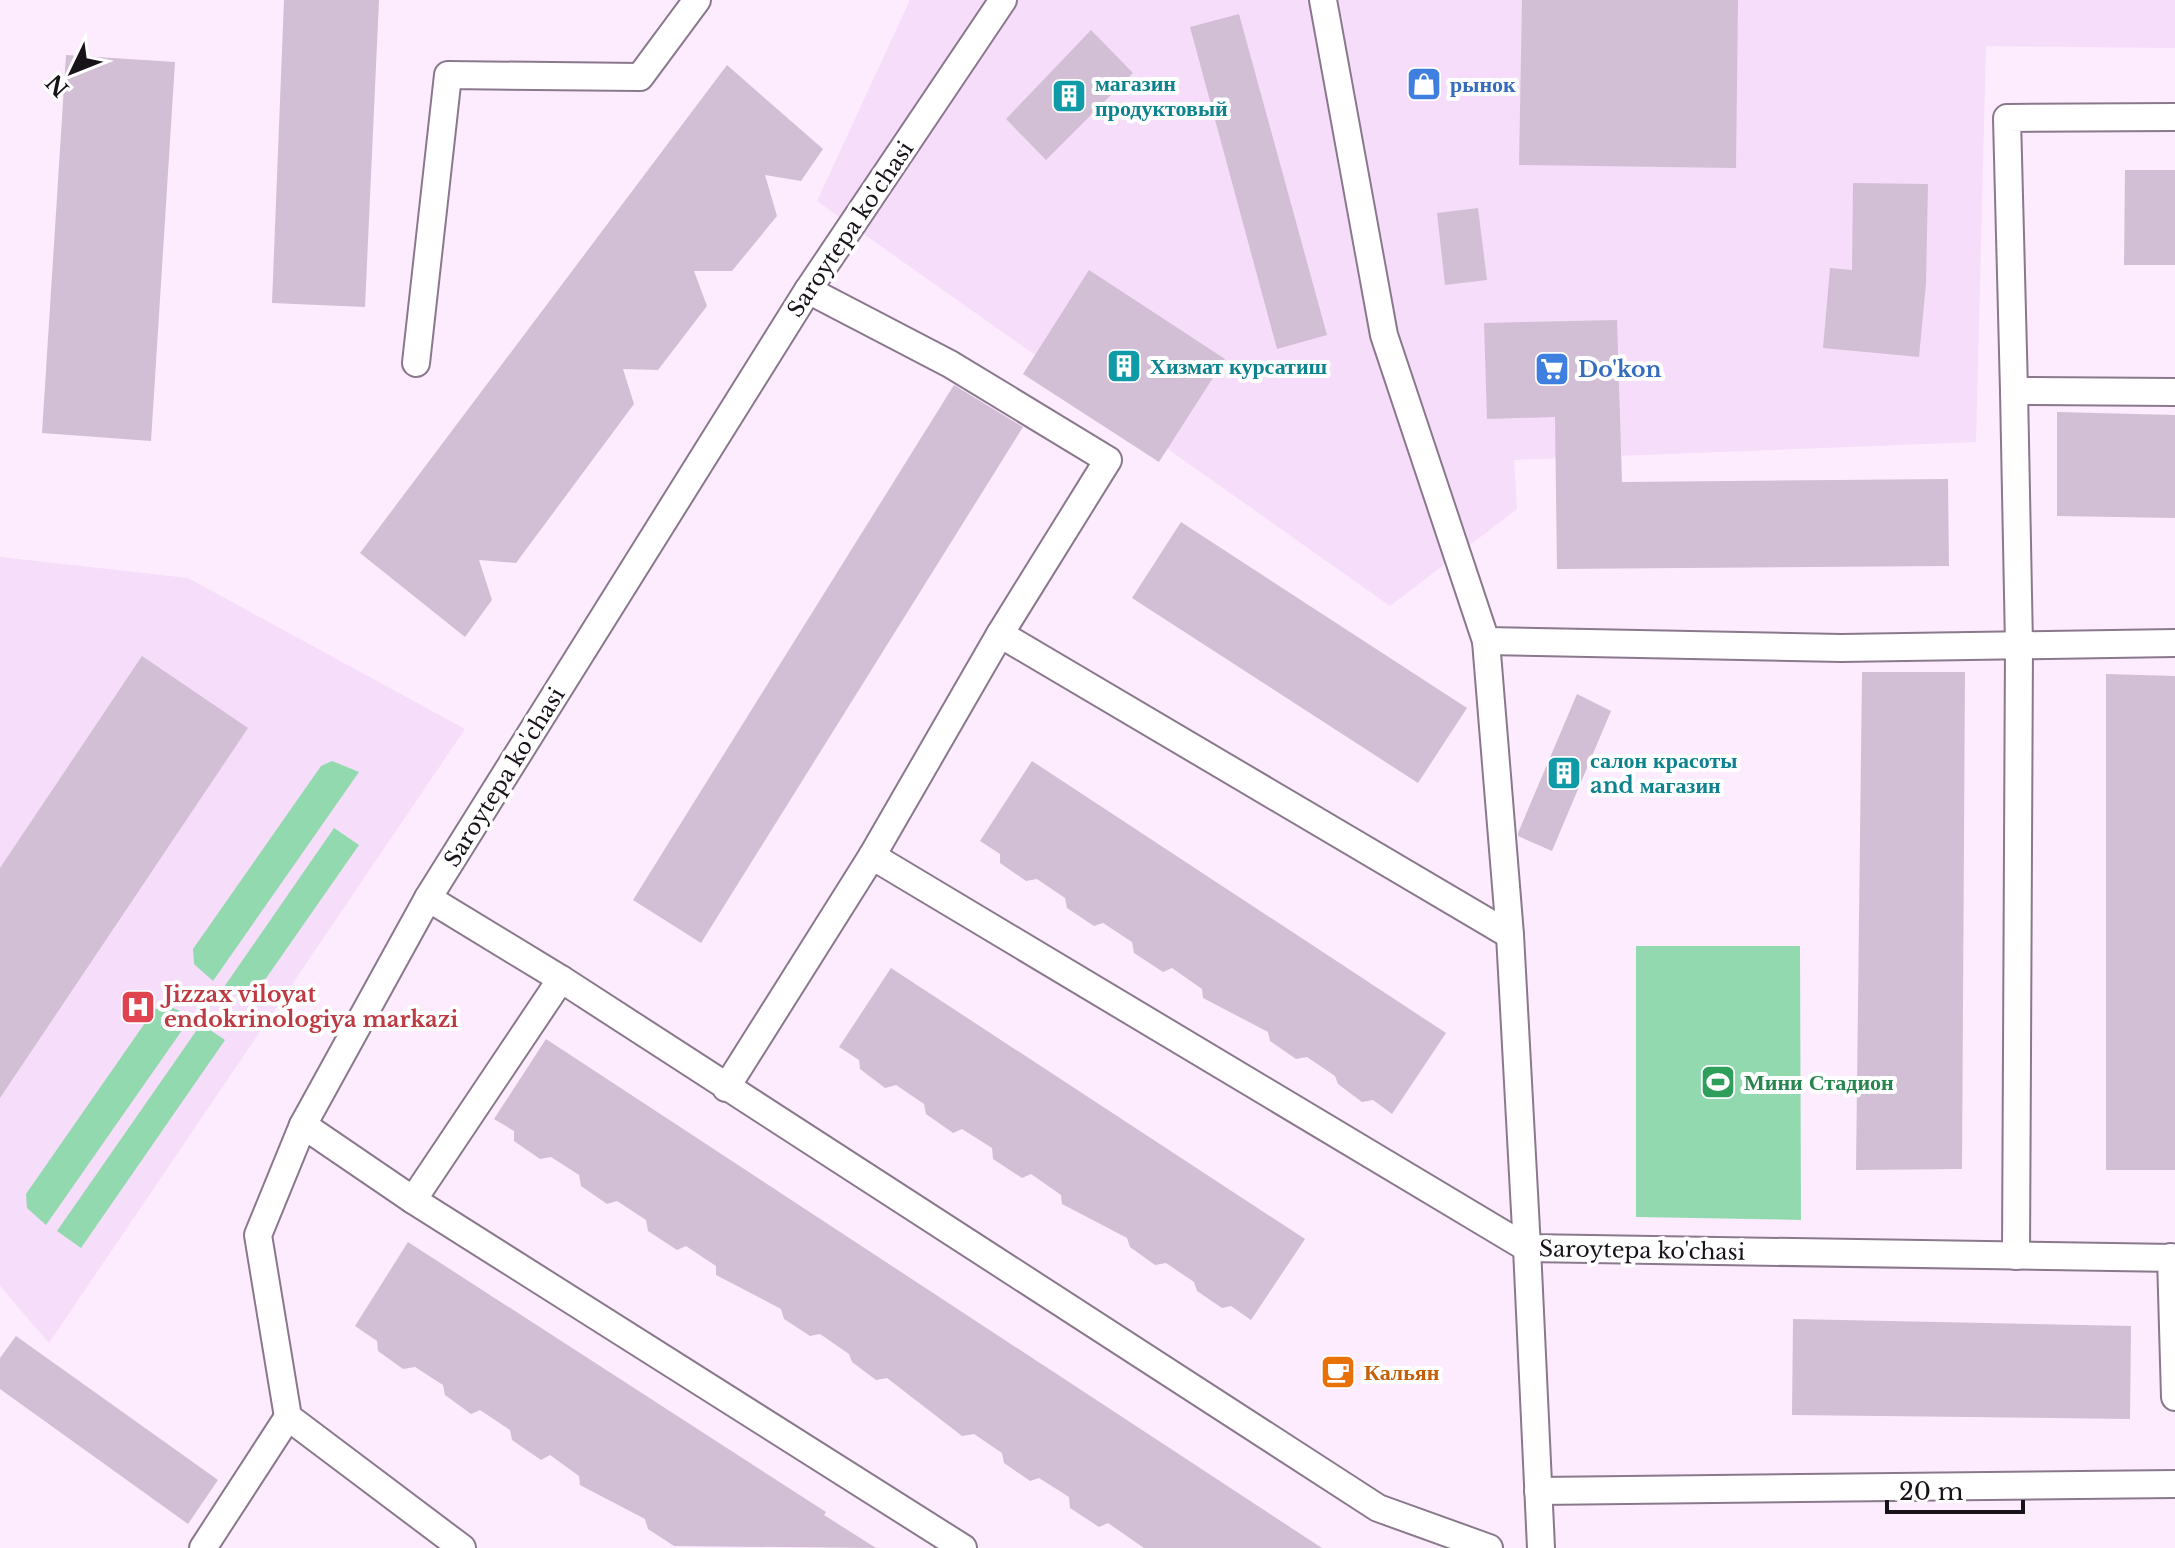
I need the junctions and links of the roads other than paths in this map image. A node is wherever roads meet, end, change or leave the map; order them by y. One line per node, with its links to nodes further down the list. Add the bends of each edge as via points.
1 (697, 0): 6 (lane, via 640,77 448,75)
2 (1003, 0): 5 (lane, Saroytepa ko'chasi)
3 (1323, 0): 10 (lane, Saroytepa ko'chasi, via 1384,335)
4 (2175, 117): 7 (lane, via 2007,118)
5 (808, 290): 9 (lane, via 950,364 1108,460); 14 (lane, Saroytepa ko'chasi)
6 (416, 363)
7 (2014, 391): 8 (lane); 12 (lane)
8 (2175, 392)
9 (1000, 634): 13 (lane); 15 (lane)
10 (1486, 641): 12 (lane, via 1841,648); 15 (lane, Saroytepa ko'chasi)
11 (2175, 643): 12 (lane)
12 (2019, 645): 21 (lane)
13 (872, 856): 17 (lane); 20 (lane)
14 (428, 898): 16 (lane); 18 (lane, Saroytepa ko'chasi)
15 (1510, 935): 20 (lane, Saroytepa ko'chasi)
16 (561, 979): 17 (lane); 19 (lane)
17 (726, 1088): 30 (lane, via 1378,1508)
18 (303, 1125): 19 (lane); 24 (lane, Saroytepa ko'chasi, via 258,1235)
19 (413, 1200): 29 (lane)
20 (1527, 1248): 21 (lane, Saroytepa ko'chasi); 26 (lane)
21 (2016, 1256): 22 (lane, Saroytepa ko'chasi)
22 (2173, 1258): 23 (lane)
23 (2175, 1397)
24 (288, 1417): 27 (lane); 28 (lane)
25 (2175, 1484): 26 (lane)
26 (1538, 1491): 31 (lane)
27 (203, 1548)
28 (462, 1548)
29 (963, 1548)
30 (1489, 1548)
31 (1541, 1548)

